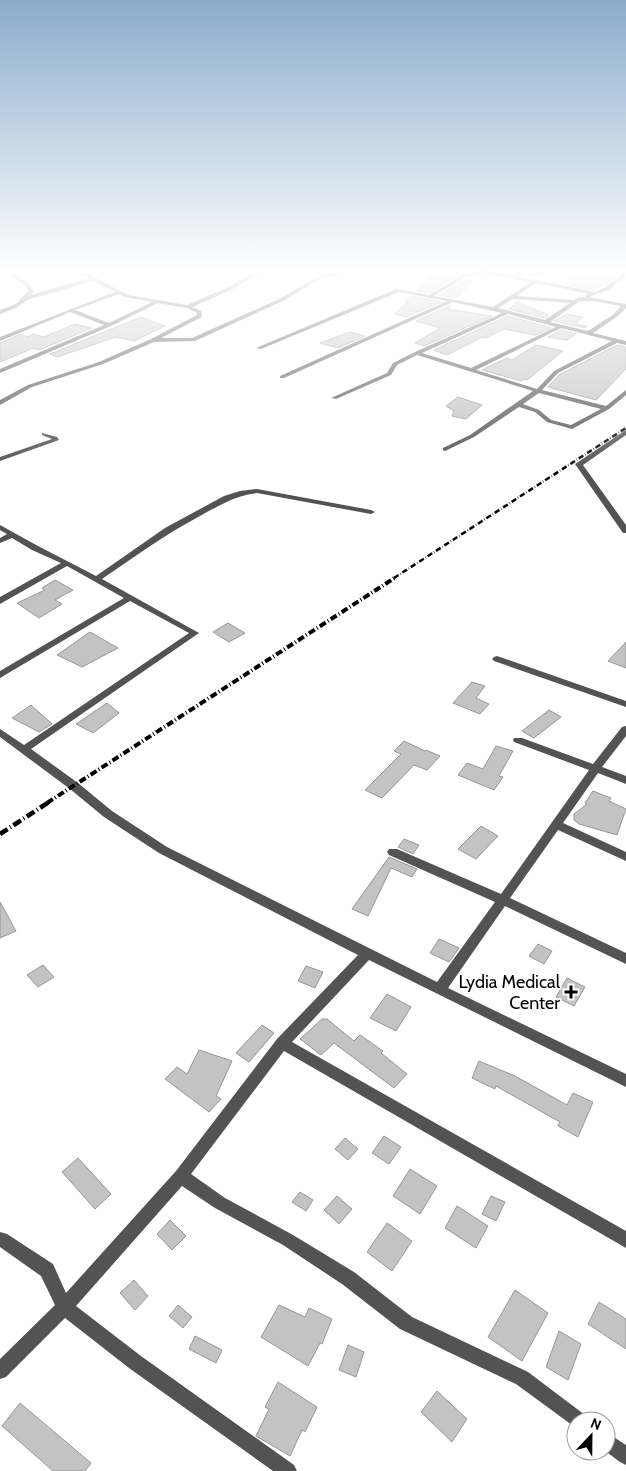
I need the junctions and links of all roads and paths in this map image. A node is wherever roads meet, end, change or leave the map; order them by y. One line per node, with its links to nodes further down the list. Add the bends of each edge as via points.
1 (80, 338): 15 (street)
2 (158, 338): 9 (street)
3 (198, 338): 9 (street)
4 (284, 338): 12 (street)
5 (370, 338): 16 (street)
6 (451, 338): 13 (street)
7 (537, 338): 14 (street)
8 (608, 338): 10 (street)
9 (153, 340): 20 (street, via 101,363 43,380)
10 (618, 340): 11 (street); 17 (street, via 556,372)
11 (626, 343)
12 (259, 348)
13 (417, 353): 14 (street); 19 (street, via 394,364 389,374)
14 (471, 370): 17 (street)
15 (0, 372)
16 (282, 377)
17 (538, 392): 21 (street); 22 (street)
18 (626, 392): 22 (street)
19 (334, 398)
20 (0, 403)
21 (517, 404): 22 (street, via 572,428); 25 (street, via 472,436)
22 (607, 408)
23 (626, 432): 29 (street, via 580,464)
24 (44, 434): 26 (street, via 56,440)
25 (446, 449)
26 (0, 459)
27 (370, 512): 33 (street, via 257,491 240,493 168,530)
28 (0, 527): 30 (street)
29 (626, 531)
30 (12, 535): 31 (street); 32 (street)
31 (0, 541)
32 (67, 563): 33 (street); 35 (street)
33 (97, 579): 34 (street)
34 (131, 597): 37 (street); 42 (street, via 191,630 194,636)
35 (0, 601)
36 (496, 659): 38 (street)
37 (0, 676)
38 (626, 704)
39 (626, 729): 43 (street)
40 (0, 732): 42 (street)
41 (518, 740): 43 (street)
42 (23, 750): 49 (street, via 114,819 163,850)
43 (596, 768): 44 (street); 45 (street)
44 (626, 780)
45 (556, 825): 47 (street); 48 (street)
46 (393, 852): 48 (street)
47 (626, 857)
48 (503, 900): 50 (street); 51 (street)
49 (367, 954): 51 (street); 52 (street)
50 (626, 959)
51 (439, 990): 53 (street)
52 (282, 1043): 54 (street); 56 (street)
53 (626, 1081)
54 (181, 1176): 57 (street); 59 (street, via 220,1203 348,1278 406,1323 522,1378)
55 (2, 1239): 57 (street, via 47,1270)
56 (626, 1240)
57 (64, 1307): 58 (street); 60 (street)
58 (0, 1371)
59 (566, 1411)
60 (288, 1471)

